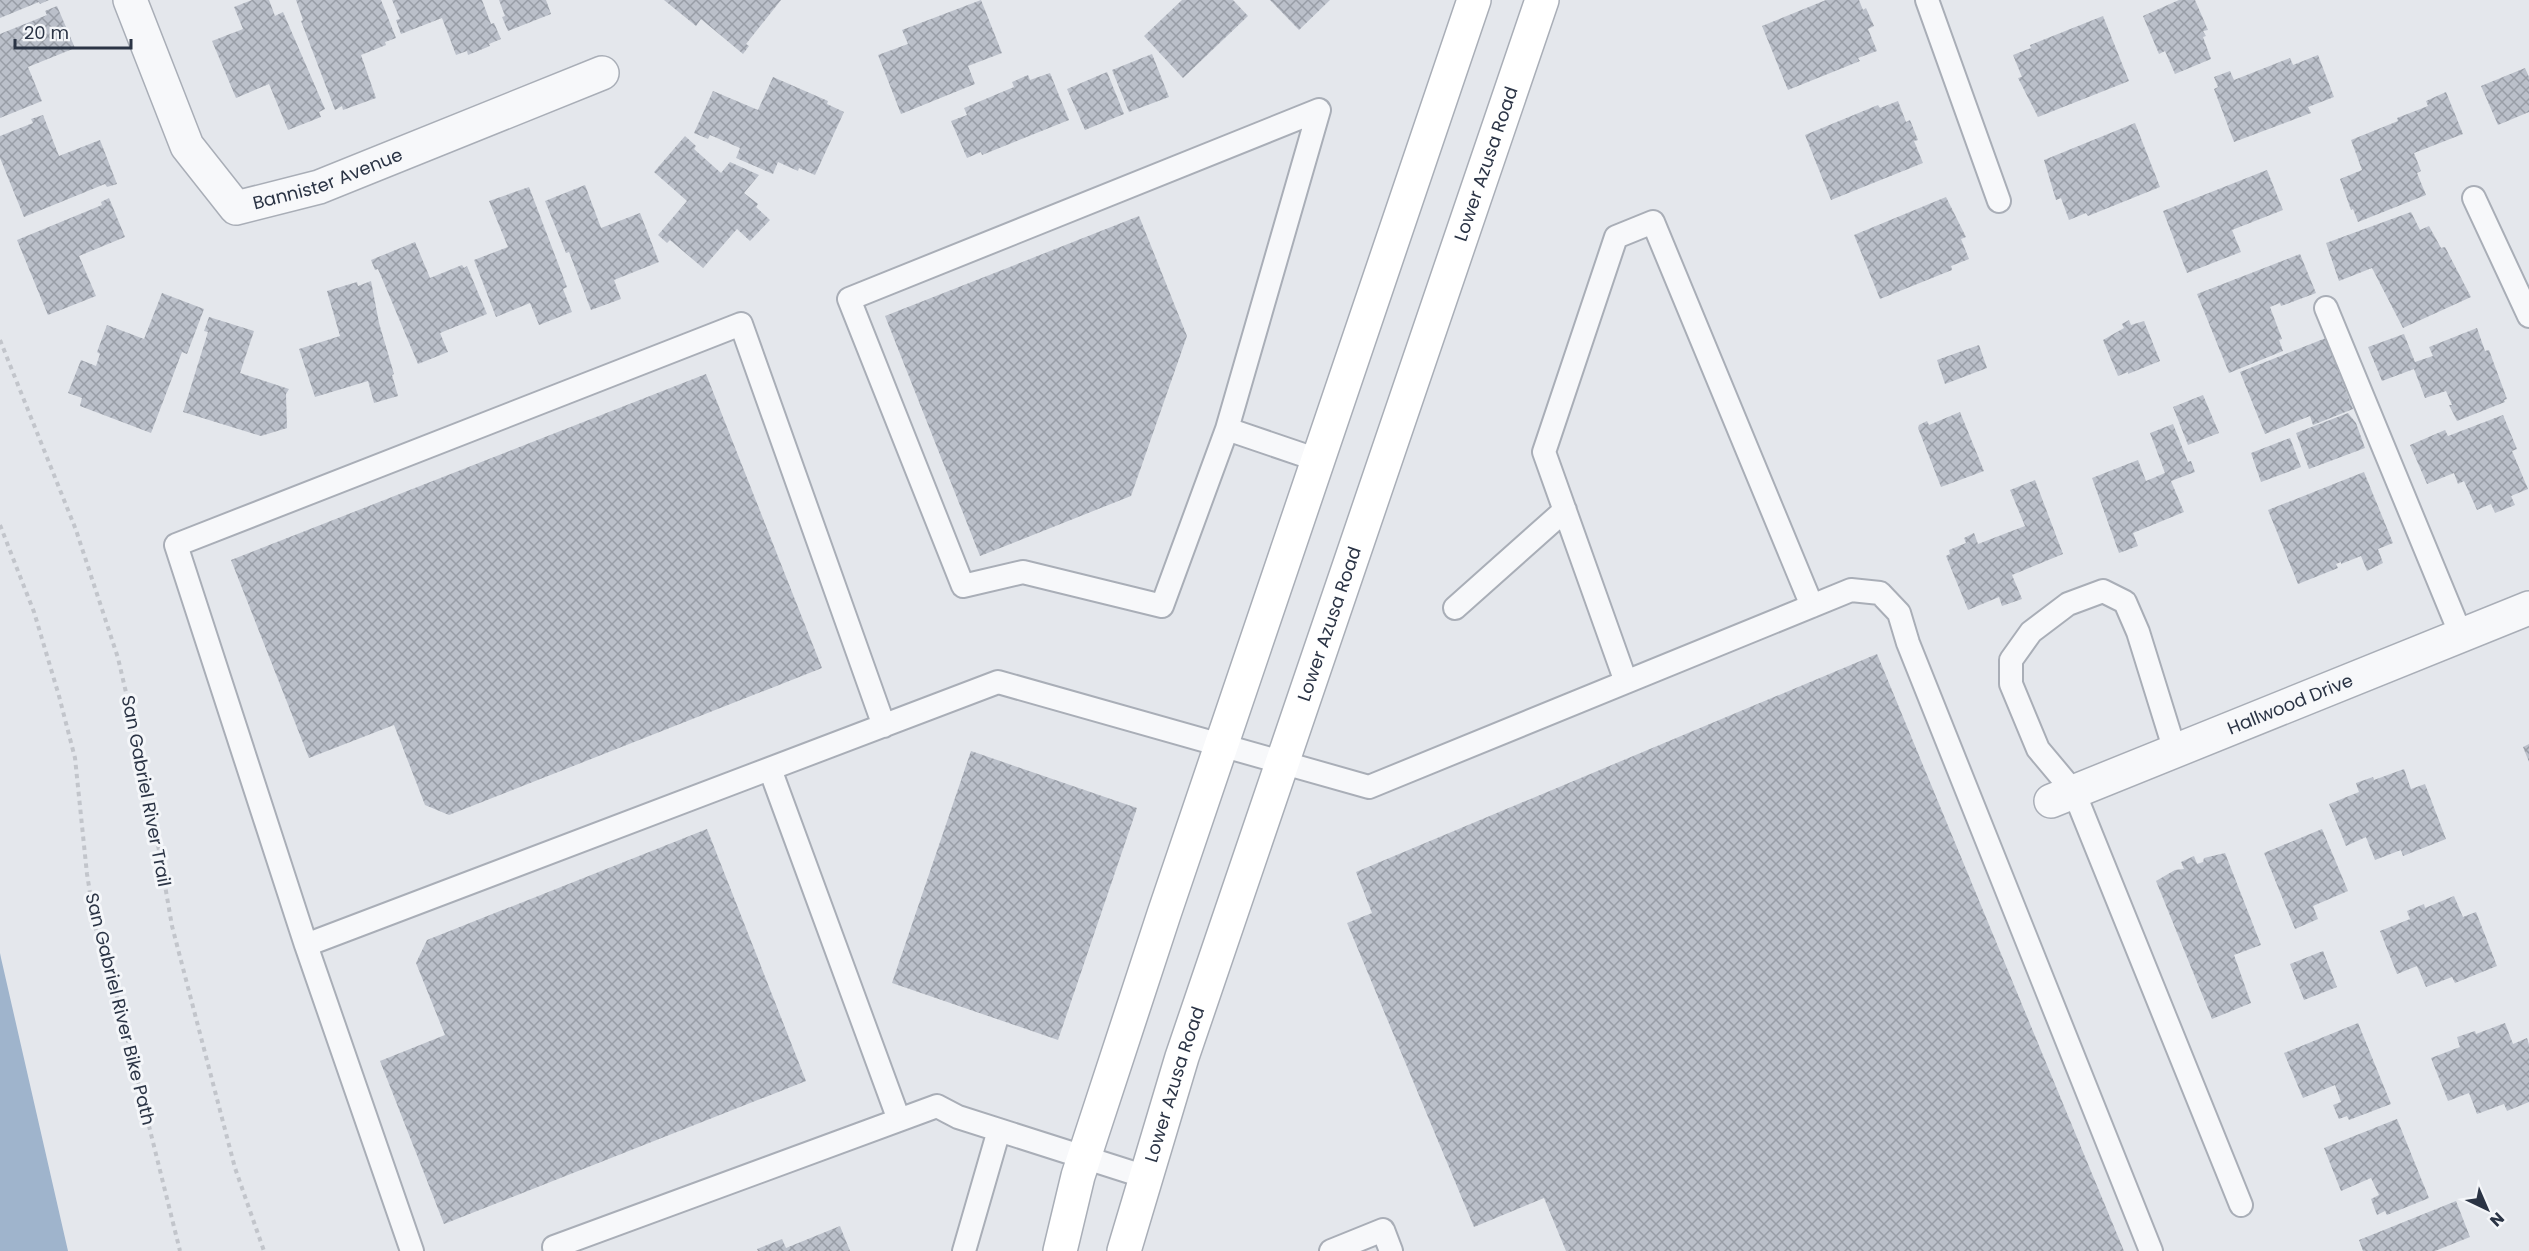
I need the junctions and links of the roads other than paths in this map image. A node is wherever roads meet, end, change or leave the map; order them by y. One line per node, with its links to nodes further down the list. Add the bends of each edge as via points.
1 (130, 0): 5 (street, Bannister Avenue, via 187,146 236,208 320,187)
2 (1474, 0): 11 (main road)
3 (1542, 0): 21 (main road, Lower Azusa Road)
4 (1927, 0): 7 (lane)
5 (602, 73)
6 (2474, 198): 9 (lane)
7 (1999, 201)
8 (2326, 308): 16 (lane)
9 (2529, 316)
10 (1227, 429): 10 (lane, via 1319,110 849,299 963,586 1023,572 1162,606); 11 (lane)
11 (1318, 460): 19 (main road)
12 (1564, 510): 13 (lane, via 1544,452 1616,237 1653,222); 14 (lane); 17 (lane)
13 (1812, 606): 17 (lane); 37 (lane, via 1851,590 1880,593 1899,613)
14 (1455, 608)
15 (2529, 608): 16 (street, Hallwood Drive)
16 (2462, 635): 20 (street, Hallwood Drive)
17 (1626, 682): 21 (lane, via 1369,787)
18 (884, 726): 19 (lane, via 999,682); 22 (lane); 24 (lane, via 741,324 176,545)
19 (1221, 745): 21 (lane); 27 (main road)
20 (2175, 751): 23 (street, Hallwood Drive); 23 (lane, via 2125,602 2103,591 2068,604 2031,632 2011,660 2011,684)
21 (1282, 764): 28 (main road, Lower Azusa Road, via 1182,1058)
22 (770, 769): 24 (lane); 25 (lane)
23 (2063, 797): 29 (lane)
24 (306, 945): 30 (lane)
25 (899, 1120): 26 (lane, via 936,1106); 31 (lane, via 554,1247)
26 (999, 1130): 27 (lane); 32 (lane)
27 (1084, 1157): 28 (lane); 33 (main road)
28 (1146, 1177): 34 (main road, Lower Azusa Road)
29 (2241, 1205)
30 (412, 1251)
31 (555, 1251)
32 (964, 1251)
33 (1060, 1251)
34 (1124, 1251)
35 (1331, 1251): 36 (lane, via 1383,1230)
36 (1391, 1251)
37 (2151, 1251)

